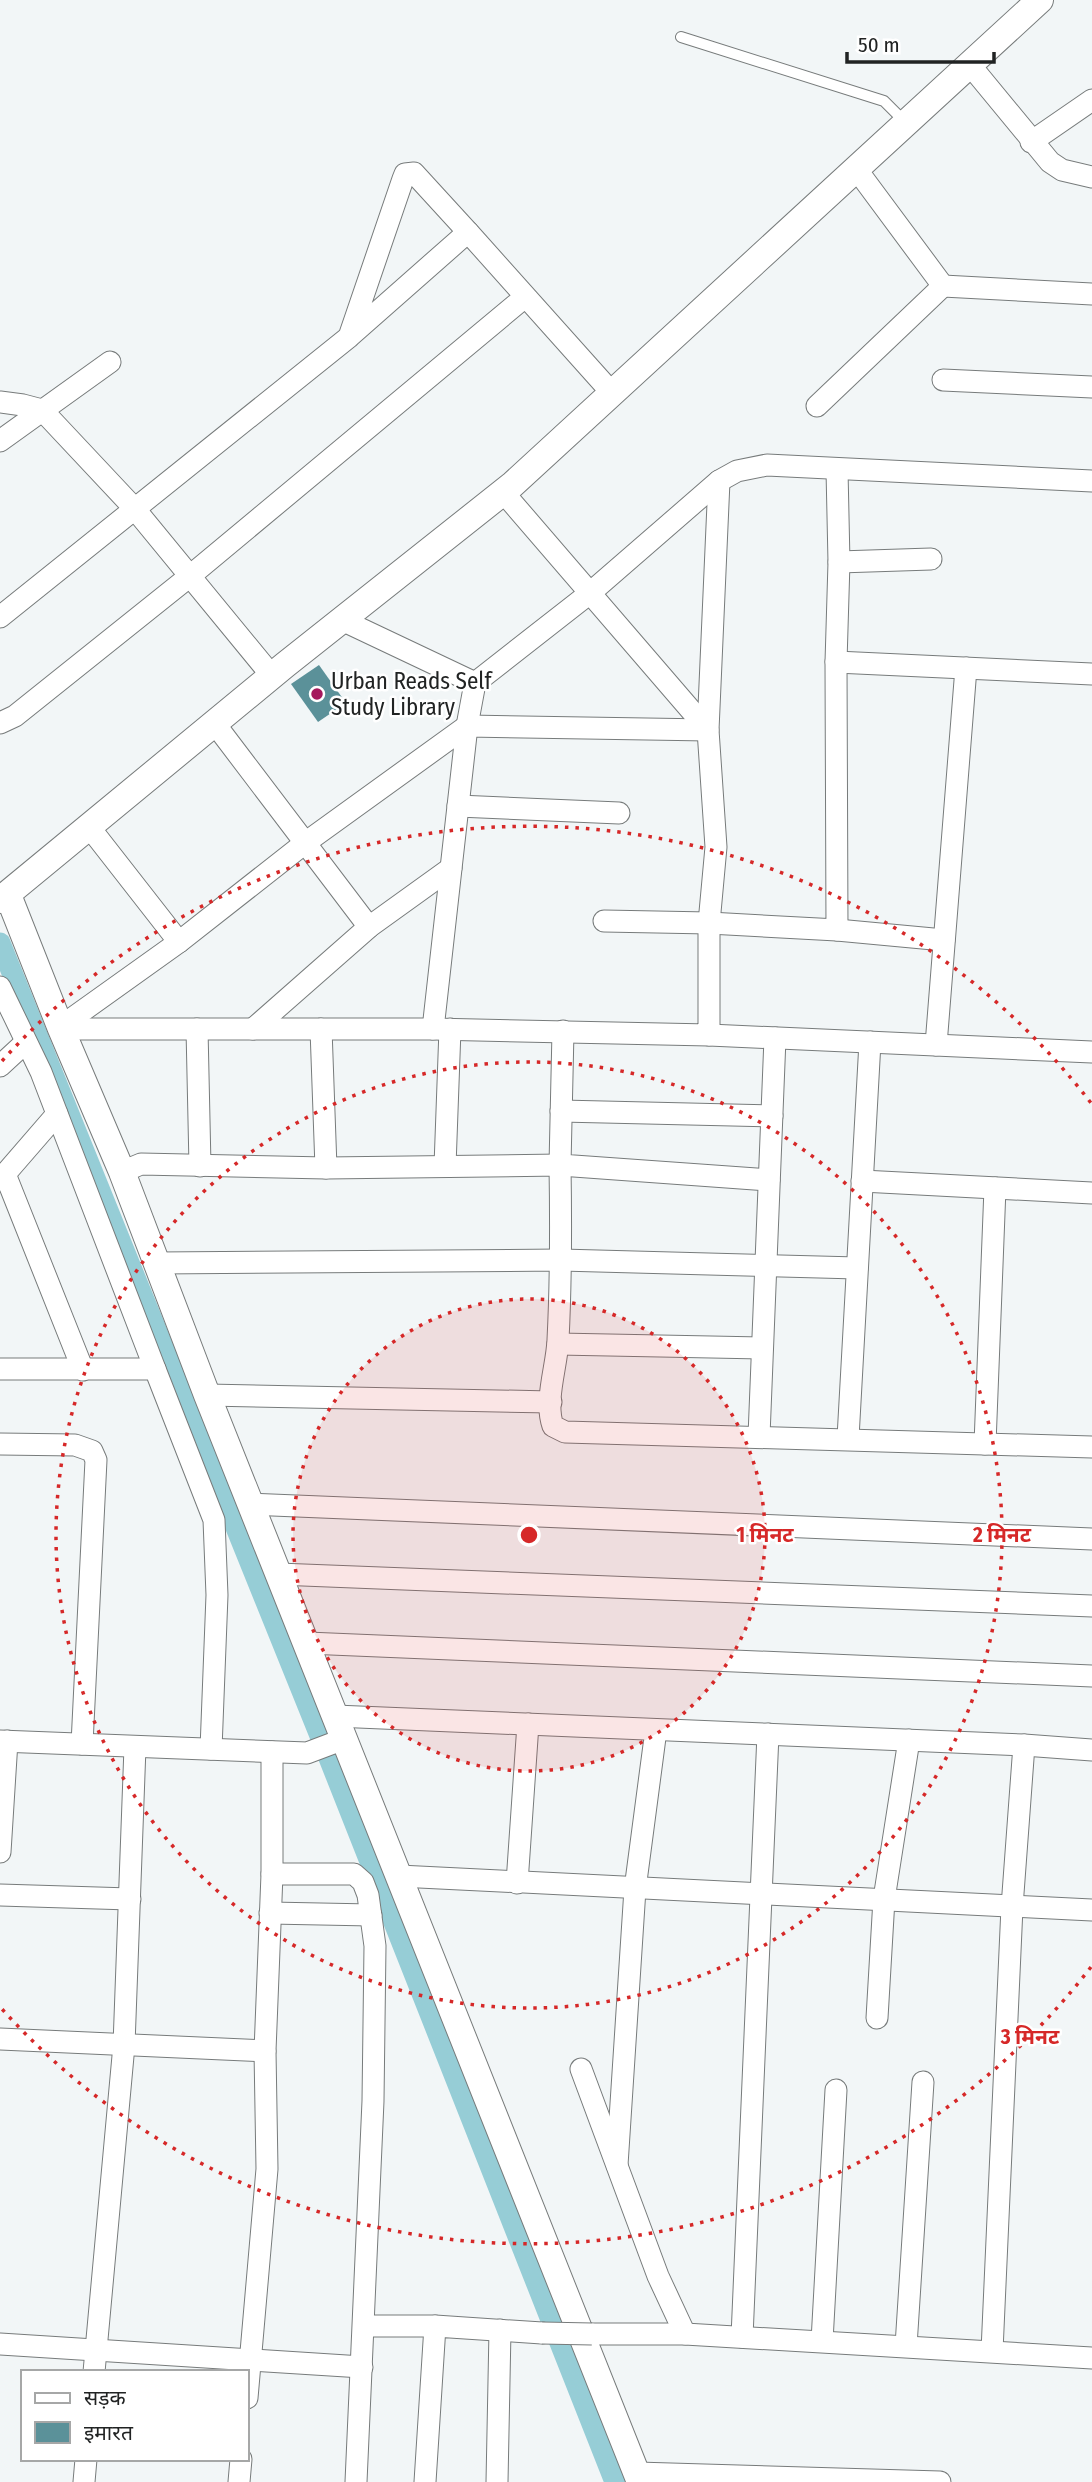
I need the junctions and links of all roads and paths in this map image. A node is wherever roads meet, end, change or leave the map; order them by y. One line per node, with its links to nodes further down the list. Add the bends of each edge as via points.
1 (1040, 0): 3 (street)
2 (681, 37): 5 (lane, via 874,97)
3 (970, 65): 5 (street); 6 (street)
4 (1092, 100): 6 (street)
5 (907, 124): 7 (street)
6 (1031, 142): 8 (street, via 1062,170)
7 (858, 170): 10 (street); 17 (street)
8 (1092, 177)
9 (468, 232): 12 (street); 13 (street); 13 (street, via 417,174 405,174)
10 (943, 286): 11 (street); 19 (street)
11 (1092, 294)
12 (525, 297): 17 (street); 29 (street)
13 (349, 337): 26 (street)
14 (110, 362): 20 (street)
15 (943, 380): 16 (street)
16 (1092, 387)
17 (612, 393): 25 (street)
18 (0, 402): 20 (street)
19 (817, 406)
20 (42, 411): 21 (street); 26 (street)
21 (0, 441)
22 (837, 470): 23 (street, via 752,467); 24 (street); 28 (street)
23 (719, 481): 30 (street); 41 (street)
24 (1091, 484)
25 (503, 492): 30 (street); 32 (street)
26 (134, 508): 29 (street); 31 (street)
27 (931, 559): 28 (street)
28 (839, 562): 33 (street)
29 (190, 576): 36 (street); 38 (street, via 15,716)
30 (590, 593): 37 (street); 41 (street)
31 (0, 617)
32 (342, 620): 36 (street); 37 (street)
33 (836, 662): 34 (street); 51 (street)
34 (967, 668): 35 (street); 52 (street)
35 (1092, 674)
36 (272, 676): 39 (street)
37 (475, 683): 40 (street)
38 (0, 723)
39 (215, 723): 44 (street); 45 (street)
40 (467, 726): 41 (street); 42 (street); 45 (street)
41 (708, 730): 49 (street, via 716,847)
42 (458, 806): 43 (street); 46 (street)
43 (619, 813)
44 (90, 828): 47 (street); 53 (street)
45 (305, 843): 50 (street); 53 (street)
46 (451, 868): 50 (street); 59 (street)
47 (4, 897): 55 (street)
48 (604, 921): 49 (street)
49 (709, 923): 51 (street); 61 (street)
50 (369, 927): 57 (street)
51 (837, 930): 52 (street)
52 (944, 940): 65 (street)
53 (179, 943): 55 (street)
54 (0, 987): 63 (street)
55 (61, 1028): 56 (street); 75 (street)
56 (197, 1029): 57 (street); 72 (street)
57 (253, 1029): 58 (street)
58 (321, 1029): 59 (street); 74 (street)
59 (441, 1029): 60 (street); 73 (street)
60 (563, 1031): 61 (street); 68 (street)
61 (709, 1035): 62 (street)
62 (775, 1038): 64 (street); 70 (street)
63 (26, 1042): 67 (street); 69 (street)
64 (870, 1042): 65 (street); 78 (street)
65 (936, 1045): 66 (street)
66 (1092, 1052)
67 (0, 1066)
68 (561, 1111): 70 (street); 71 (street)
69 (57, 1114): 76 (street); 88 (street)
70 (772, 1116): 77 (street)
71 (560, 1165): 73 (street); 77 (street); 81 (street)
72 (200, 1166): 74 (street); 75 (street, via 141,1164)
73 (445, 1166): 74 (street)
74 (326, 1168)
75 (122, 1172): 82 (street)
76 (3, 1177): 89 (street)
77 (769, 1180): 83 (street)
78 (862, 1181): 79 (street); 84 (street)
79 (995, 1188): 80 (street); 95 (street)
80 (1092, 1193)
81 (561, 1260): 82 (street); 83 (street); 85 (street)
82 (157, 1263): 90 (street)
83 (766, 1266): 84 (street); 86 (street)
84 (858, 1268): 93 (street)
85 (558, 1344): 86 (street); 91 (street)
86 (762, 1348): 92 (street)
87 (2, 1364): 89 (street)
88 (155, 1369): 89 (street); 112 (street, via 214,1520 217,1595)
89 (83, 1370)
90 (207, 1395): 91 (street); 97 (street)
91 (551, 1402): 92 (street, via 553,1426 565,1432)
92 (759, 1436): 93 (street)
93 (848, 1438): 95 (street)
94 (0, 1444): 109 (street, via 75,1445 92,1451 96,1460)
95 (985, 1444): 96 (street)
96 (1092, 1447)
97 (250, 1504): 98 (street); 99 (street)
98 (1092, 1539)
99 (278, 1574): 100 (street); 101 (street)
100 (1092, 1606)
101 (307, 1643): 102 (street); 105 (street)
102 (1092, 1676)
103 (528, 1724): 104 (street); 105 (street); 118 (street)
104 (656, 1730): 106 (street); 119 (street)
105 (337, 1733): 114 (street, via 307,1753); 117 (street)
106 (768, 1734): 107 (street); 121 (street)
107 (909, 1740): 110 (street); 123 (street)
108 (4, 1741): 109 (street); 115 (street)
109 (82, 1744): 111 (street)
110 (1024, 1745): 113 (street); 124 (street)
111 (135, 1746): 112 (street); 122 (street)
112 (211, 1749): 114 (street)
113 (1092, 1750)
114 (272, 1752): 116 (street)
115 (0, 1852)
116 (272, 1874): 126 (street); 127 (street, via 354,1874 363,1882)
117 (399, 1876): 118 (street); 153 (street)
118 (517, 1882): 119 (street)
119 (635, 1889): 121 (street); 135 (street)
120 (0, 1895): 122 (street)
121 (761, 1895): 123 (street); 140 (street)
122 (130, 1899): 130 (street)
123 (884, 1899): 124 (street); 128 (street)
124 (1012, 1907): 125 (street); 145 (street)
125 (1092, 1910)
126 (270, 1913): 127 (street); 131 (street)
127 (371, 1914): 136 (street, via 375,1946 373,2101)
128 (877, 2018)
129 (0, 2039): 130 (street)
130 (124, 2045): 131 (street); 144 (street)
131 (265, 2051): 147 (street, via 267,2169)
132 (581, 2069): 135 (street)
133 (923, 2082): 143 (street)
134 (836, 2090): 141 (street)
135 (617, 2165): 139 (street)
136 (365, 2326): 137 (street); 148 (street)
137 (435, 2326): 138 (street); 157 (street)
138 (500, 2330): 139 (street, bridge); 158 (street)
139 (685, 2334): 140 (street)
140 (742, 2337): 141 (street)
141 (822, 2341): 143 (street)
142 (0, 2344): 144 (street)
143 (906, 2346): 145 (street)
144 (95, 2350): 147 (street); 149 (street)
145 (992, 2351): 146 (street)
146 (1092, 2358)
147 (250, 2360): 148 (street); 150 (street)
148 (362, 2367): 156 (street)
149 (94, 2370)
150 (248, 2386)
151 (86, 2461): 154 (street)
152 (242, 2461): 155 (street)
153 (638, 2477): 159 (street)
154 (84, 2482)
155 (239, 2482)
156 (356, 2482)
157 (425, 2482)
158 (497, 2482)
159 (940, 2482)

